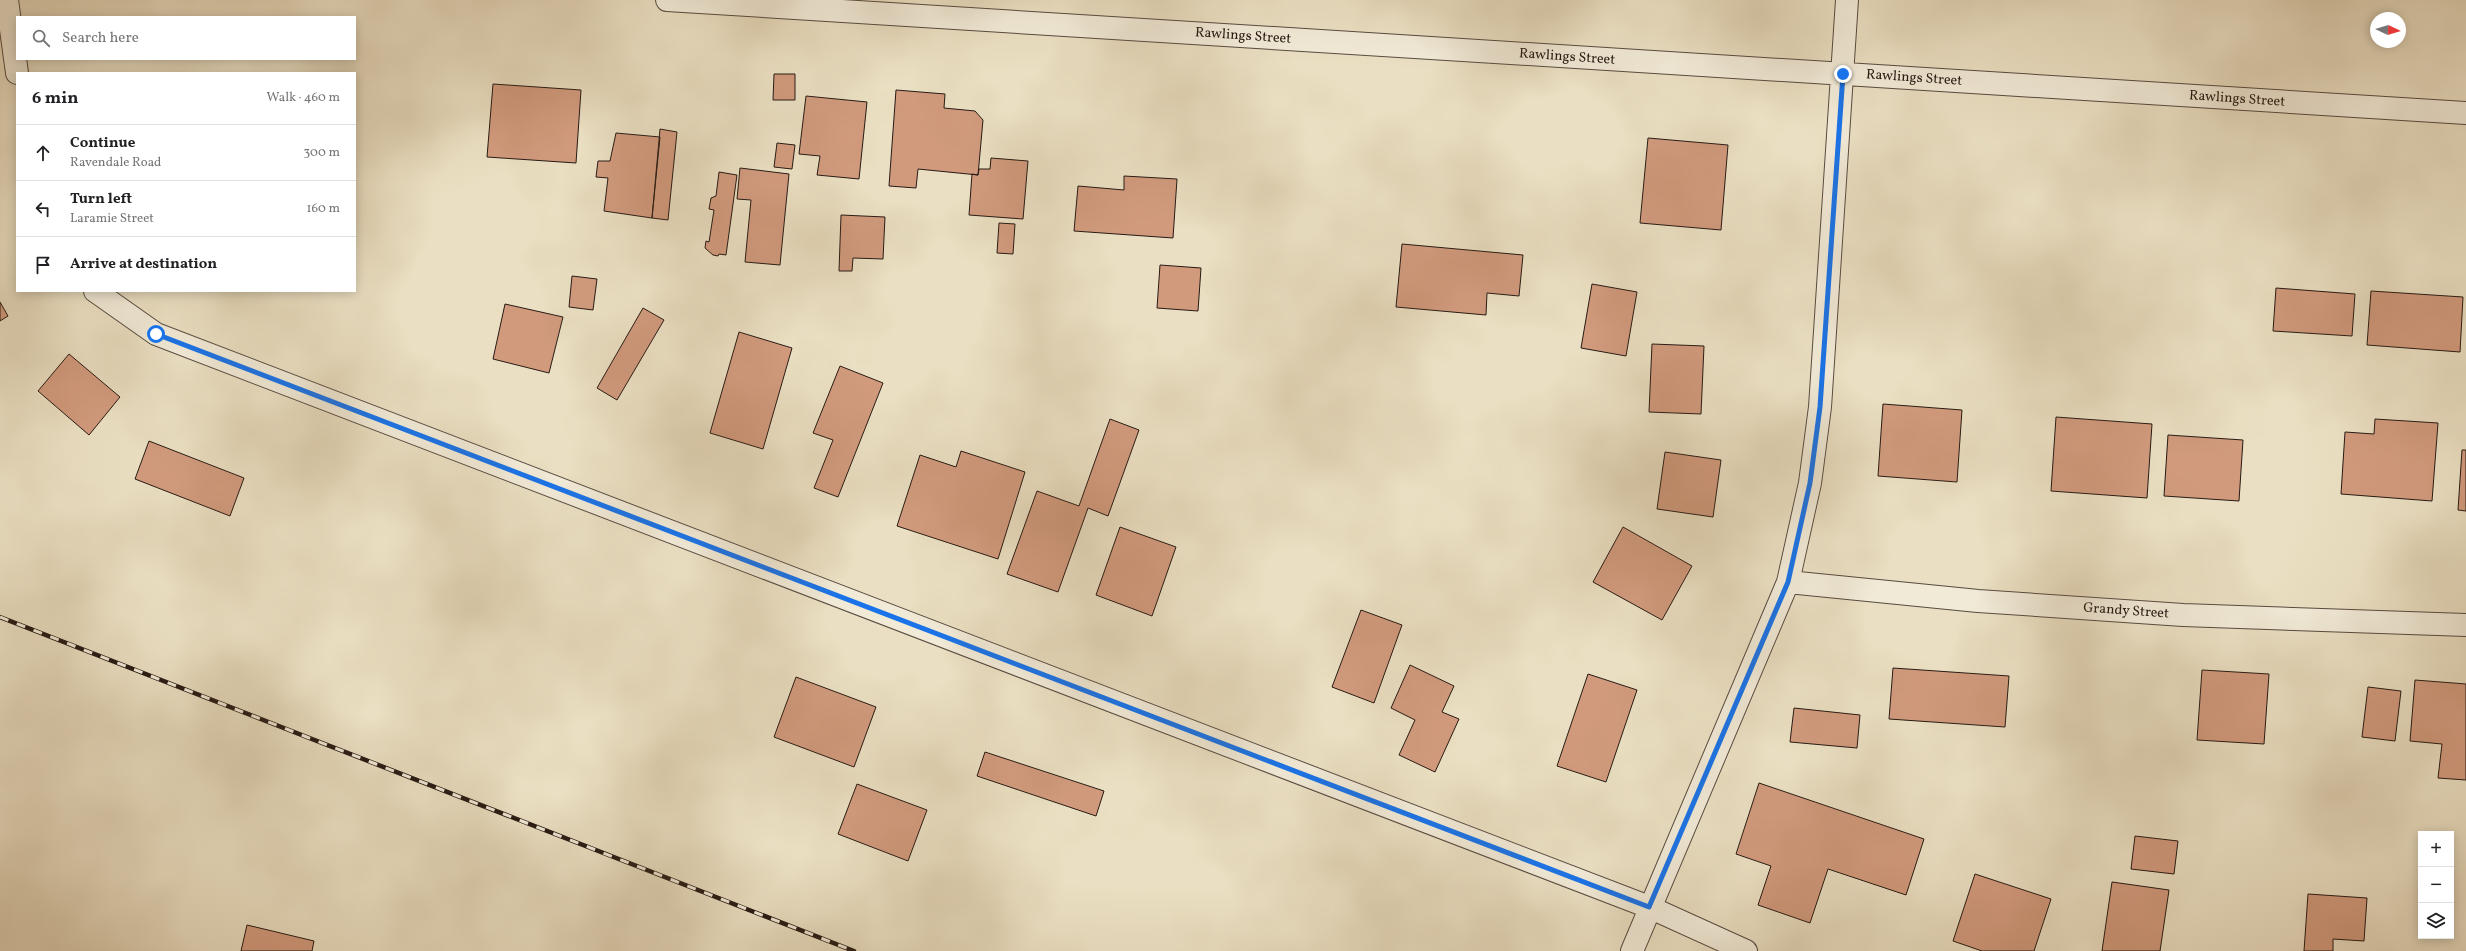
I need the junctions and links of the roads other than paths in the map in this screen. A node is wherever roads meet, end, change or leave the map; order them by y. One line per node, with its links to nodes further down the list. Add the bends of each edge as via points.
1 (7, 0): 4 (street)
2 (667, 0): 5 (street, Rawlings Street)
3 (1847, 0): 5 (street)
4 (17, 72)
5 (1843, 74): 6 (street, Rawlings Street); 8 (street, via 1820,407 1810,483)
6 (2466, 113)
7 (96, 292): 10 (street, via 156,334)
8 (1788, 582): 9 (street, Grandy Street, via 1978,601 2183,615); 10 (street)
9 (2466, 625)
10 (1649, 907): 11 (street); 12 (street)
11 (1632, 951)
12 (1746, 951)

